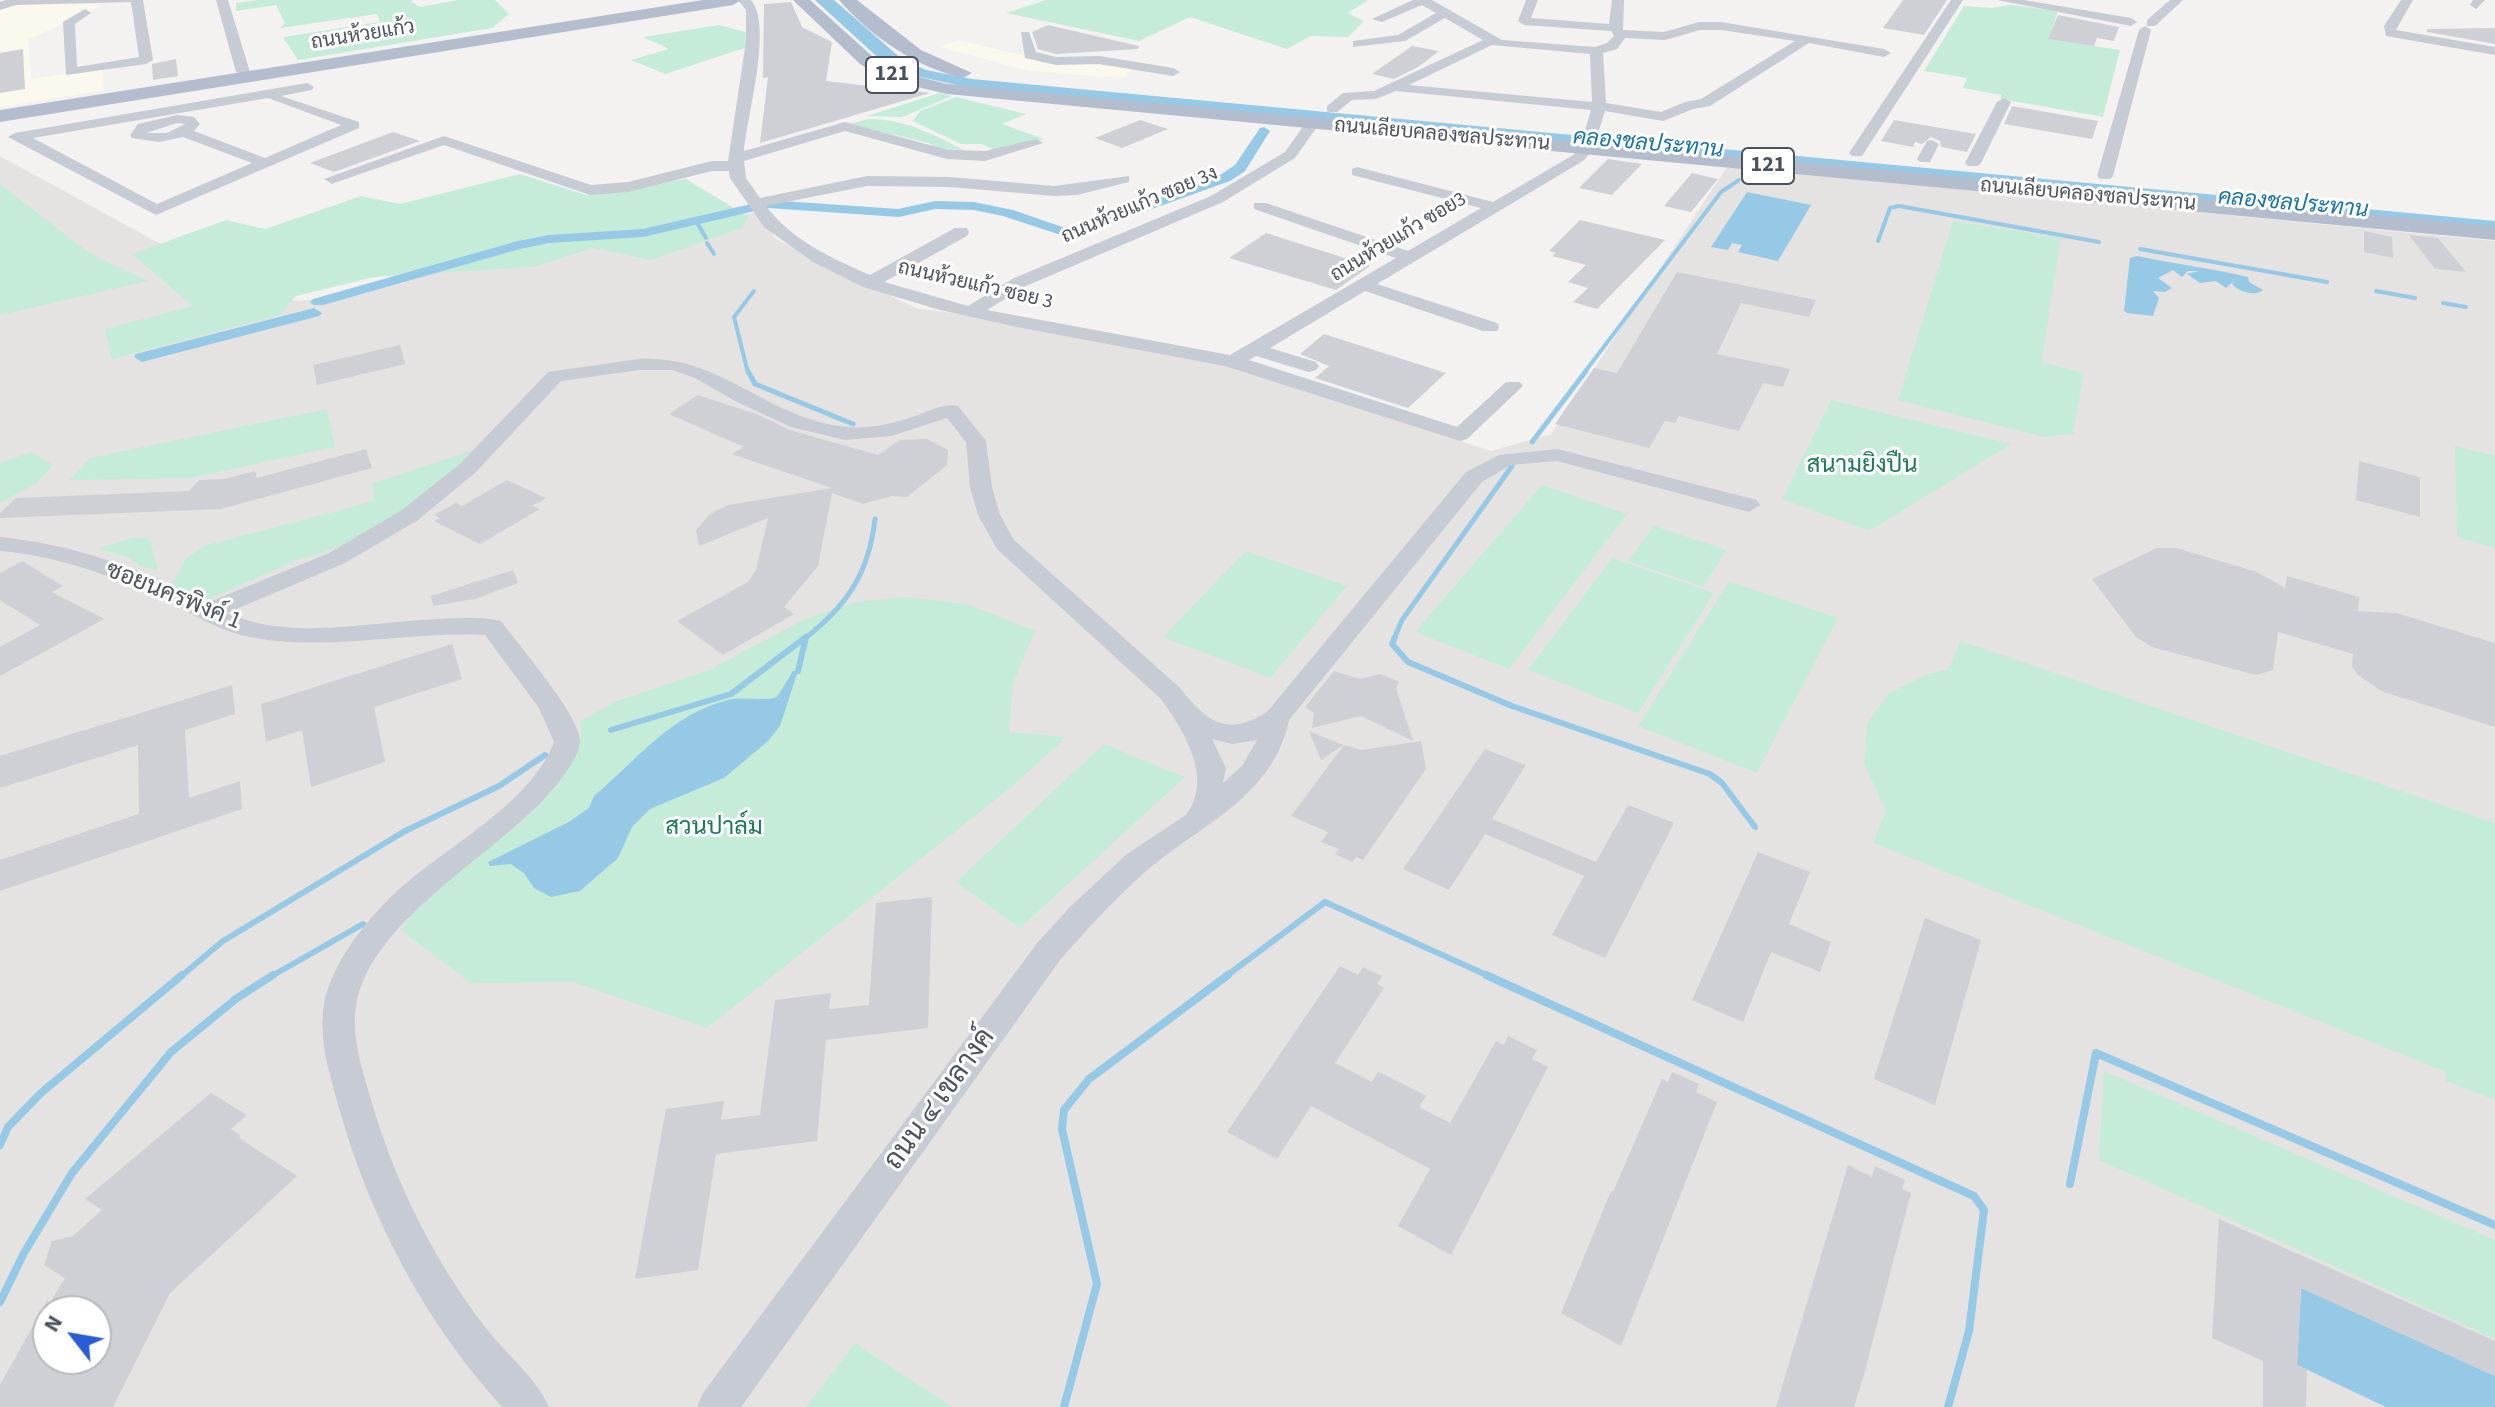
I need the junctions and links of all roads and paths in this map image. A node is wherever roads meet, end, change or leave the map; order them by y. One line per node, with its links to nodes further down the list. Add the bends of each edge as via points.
1 (127, 0): 16 (street, via 15,1)
2 (137, 0): 31 (street, via 146,60)
3 (222, 0): 33 (street)
4 (708, 0): 33 (main road, ถนนห้วยแก้ว)
5 (733, 0): 33 (main road, ถนนห้วยแก้ว)
6 (744, 0): 55 (street, via 752,9 753,48)
7 (801, 0): 23 (main road, ถนนเลียบคลองชลประทาน / 121)
8 (847, 0): 21 (main road, ถนนเลียบคลองชลประทาน / 121)
9 (1423, 0): 18 (street); 19 (street)
10 (1532, 0): 22 (street, via 1524,21)
11 (1618, 0): 22 (street)
12 (1957, 0): 52 (street)
13 (2003, 0): 20 (street)
14 (2177, 0): 58 (street, via 2148,27)
15 (2399, 5): 29 (street, via 2390,33)
16 (0, 6)
17 (85, 13): 31 (street, via 69,22 71,72)
18 (1445, 13): 26 (street); 27 (street, via 1401,38)
19 (1378, 19)
20 (2131, 22)
21 (875, 27): 23 (main road); 39 (main road, ถนนเลียบคลองชลประทาน / 121, via 938,67)
22 (1617, 31): 25 (street, via 1665,36 1721,26); 28 (street, via 1612,46)
23 (843, 33): 39 (main road, ถนนเลียบคลองชลประทาน / 121, via 866,60 890,75 947,89)
24 (1025, 35): 32 (street, via 1035,57)
25 (1807, 39): 30 (street); 44 (street, via 1705,103 1669,116)
26 (1491, 41): 28 (street); 37 (street)
27 (1358, 44)
28 (1596, 51): 44 (street)
29 (2495, 51)
30 (1884, 53)
31 (114, 65): 41 (street)
32 (1147, 68): 35 (street); 36 (street, via 1174,56 1182,66)
33 (244, 75): 40 (main road, ถนนห้วยแก้ว); 41 (main road, ถนนห้วยแก้ว)
34 (1373, 77): 37 (street)
35 (1124, 80)
36 (1160, 85)
37 (1402, 85): 44 (street, via 1537,109); 45 (street, via 1376,95 1348,96)
38 (307, 87): 47 (street)
39 (1008, 87): 45 (main road, ถนนเลียบคลองชลประทาน / 121); 48 (main road, ถนนเลียบคลองชลประทาน / 121)
40 (159, 91): 46 (main road, ถนนห้วยแก้ว); 47 (street)
41 (115, 92): 46 (main road, ถนนห้วยแก้ว)
42 (275, 98): 56 (street, via 354,125)
43 (2004, 102): 54 (street)
44 (1594, 106): 50 (street)
45 (1332, 109): 50 (main road, ถนนเลียบคลองชลประทาน / 121)
46 (0, 113)
47 (160, 116): 49 (street, via 192,122); 49 (street, via 137,135 156,138); 56 (street, via 19,138 156,210)
48 (1312, 124): 50 (main road, ถนนเลียบคลองชลประทาน / 121); 69 (street, ถนนห้วยแก้ว ซอย 3ง, via 1290,155 1228,193 1020,282)
49 (183, 132): 56 (street)
50 (1590, 140): 52 (main road, ถนนเลียบคลองชลประทาน / 121); 63 (street, ถนนห้วยแก้ว ซอย3); 65 (main road, ถนนเลียบคลองชลประทาน / 121)
51 (1036, 143): 55 (street, via 985,156 947,154 845,126)
52 (1857, 153): 53 (main road, ถนนเลียบคลองชลประทาน / 121)
53 (1884, 156)
54 (1947, 159)
55 (736, 162): 59 (street, via 628,187 590,190 444,140); 62 (street, ถนนห้วยแก้ว ซอย 3, via 738,177)
56 (266, 163)
57 (1357, 172): 63 (street)
58 (2106, 176)
59 (332, 179)
60 (1124, 179): 62 (street, via 1054,191 867,181)
61 (1260, 206): 66 (street)
62 (757, 207): 67 (street, ถนนห้วยแก้ว ซอย 3, via 790,242)
63 (1495, 207): 66 (street, ถนนห้วยแก้ว ซอย3)
64 (961, 232): 67 (street)
65 (2495, 233)
66 (1410, 257): 68 (street, ถนนห้วยแก้ว ซอย3)
67 (869, 283): 69 (street, ถนนห้วยแก้ว ซอย 3)
68 (1363, 285): 70 (street); 71 (street, ถนนห้วยแก้ว ซอย3)
69 (972, 311): 72 (street, ถนนห้วยแก้ว ซอย 3)
70 (1490, 327)
71 (1254, 349): 72 (street, ถนนห้วยแก้ว ซอย3); 73 (street)
72 (1232, 362): 74 (street, ถนนห้วยแก้ว ซอย 3, via 1460,435)
73 (1309, 366)
74 (1513, 386)
75 (1749, 505): 79 (street, via 1557,455 1506,459 1474,477)
76 (0, 544): 77 (street, ซอยนครพิงค์ 1, via 63,552)
77 (206, 612): 78 (street, via 364,543 405,518 498,441 555,376 661,364 689,368 790,421 836,434 902,429 951,410 976,441 981,487 1005,544 1170,693); 81 (street, ซอยนครพิงค์ 1, via 240,627 290,636 492,627 565,727 565,753 538,789 403,904 351,975 339,1008 344,1068 369,1151 403,1230 451,1315)
78 (1188, 717): 79 (street, via 1237,738); 80 (street, via 1210,764)
79 (1276, 718): 80 (street, ถนน ๔ เขลางค์, via 1272,741 1258,766)
80 (1200, 816): 82 (street, ถนน ๔ เขลางค์, via 1137,862 1049,951)
81 (529, 1407)
82 (717, 1407)

